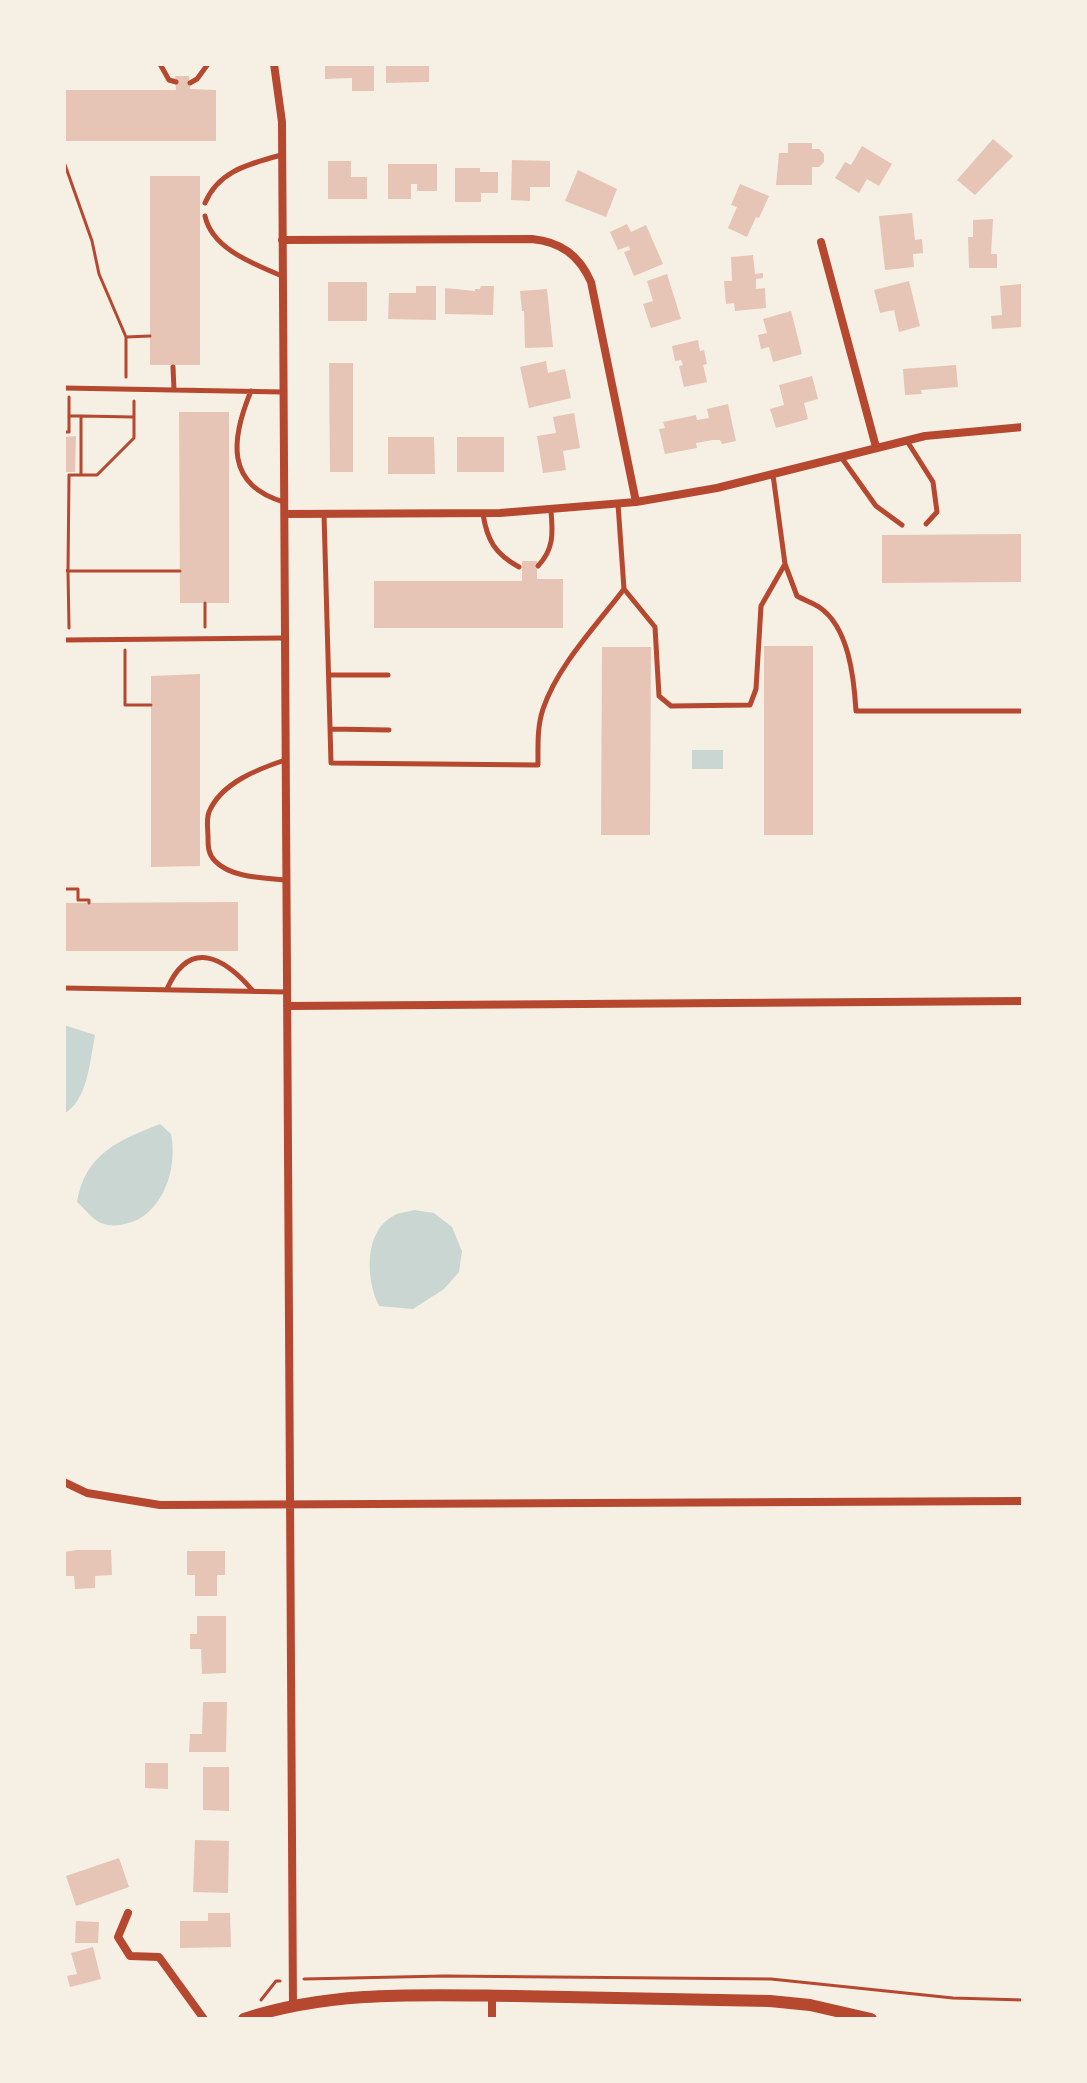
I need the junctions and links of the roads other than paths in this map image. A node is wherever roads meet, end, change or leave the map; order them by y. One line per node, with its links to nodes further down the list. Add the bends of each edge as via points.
1 (160, 64): 4 (lane)
2 (208, 64): 5 (lane)
3 (274, 64): 6 (street)
4 (176, 82)
5 (190, 83)
6 (281, 155): 7 (lane, via 230,173); 9 (street)
7 (205, 203)
8 (205, 216): 11 (lane, via 214,235 236,254)
9 (282, 240): 11 (street); 23 (street, via 532,239 563,247 591,282)
10 (821, 242): 19 (street)
11 (282, 276): 16 (street)
12 (173, 367): 14 (lane)
13 (67, 388): 14 (lane)
14 (174, 390): 15 (lane)
15 (251, 391): 16 (lane); 22 (lane, via 236,432 236,454 254,488)
16 (283, 392): 22 (street)
17 (1023, 427): 18 (street)
18 (906, 440): 19 (street); 29 (lane, via 933,482 937,512)
19 (876, 447): 20 (street)
20 (840, 456): 21 (street); 30 (lane, via 876,506)
21 (773, 474): 23 (street); 31 (lane)
22 (285, 502): 26 (street)
23 (636, 502): 24 (street)
24 (618, 504): 25 (street); 34 (lane)
25 (551, 511): 28 (street); 32 (lane, via 549,555)
26 (285, 514): 27 (street); 35 (street)
27 (324, 514): 28 (street); 37 (lane)
28 (483, 514): 33 (lane, via 487,537)
29 (926, 524)
30 (902, 525)
31 (785, 564): 34 (lane, via 761,606 756,689 750,705 671,706 659,696 655,627); 39 (lane, via 797,596 822,609 843,637 856,711)
32 (538, 566)
33 (519, 567)
34 (624, 589): 40 (lane, via 565,668 543,708 538,765 331,763)
35 (285, 638): 36 (lane); 42 (street)
36 (66, 640)
37 (329, 675): 38 (lane); 40 (lane)
38 (388, 675)
39 (1023, 711)
40 (331, 729): 41 (lane)
41 (389, 730)
42 (286, 759): 43 (street); 43 (lane, via 257,769 232,786 218,799 208,821 208,851 216,862 250,876)
43 (286, 880): 47 (street)
44 (64, 988): 45 (lane)
45 (167, 990): 46 (lane); 46 (lane, via 180,967 195,958 212,957 236,971)
46 (254, 992): 47 (lane)
47 (287, 992): 49 (street)
48 (1023, 1001): 49 (street)
49 (287, 1006): 52 (street)
50 (64, 1482): 52 (street, via 87,1493 160,1505)
51 (1023, 1501): 52 (street)
52 (290, 1505): 55 (street)
53 (128, 1913): 56 (street, via 118,1937 130,1956 159,1957)
54 (492, 1996): 55 (street, via 358,1997); 58 (street); 59 (street, via 770,2001)
55 (293, 2005): 57 (street)
56 (204, 2019)
57 (244, 2019)
58 (492, 2019)
59 (871, 2019)

